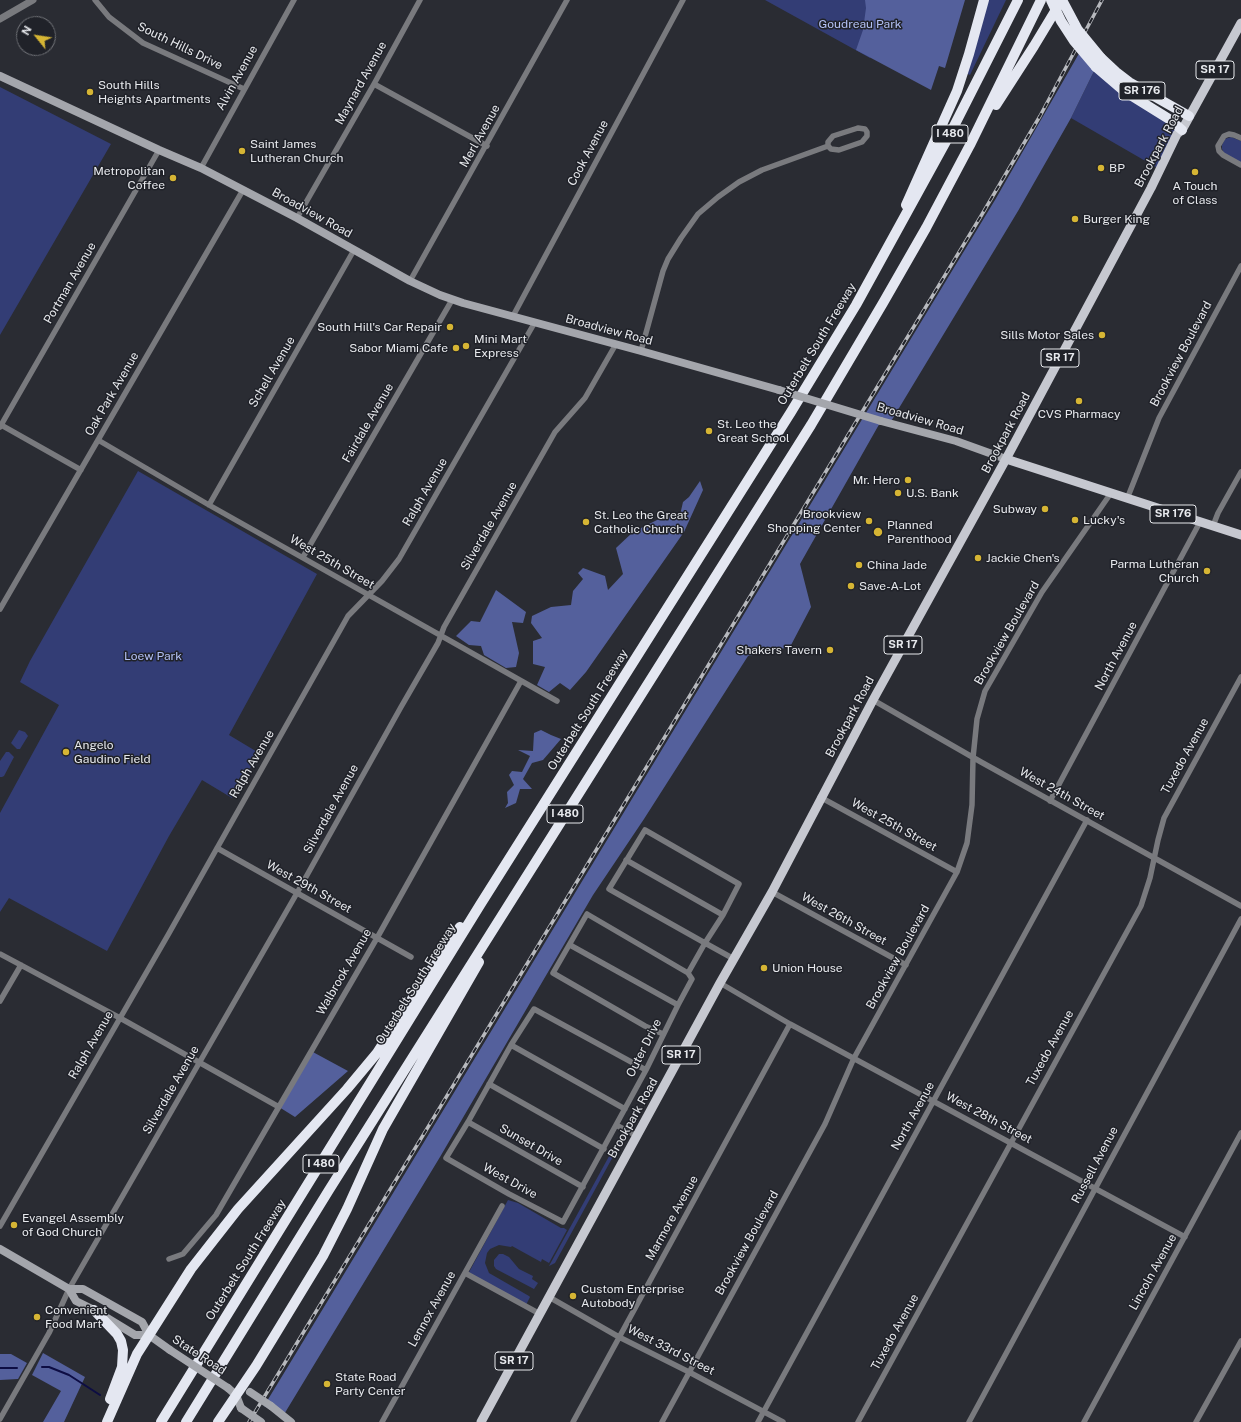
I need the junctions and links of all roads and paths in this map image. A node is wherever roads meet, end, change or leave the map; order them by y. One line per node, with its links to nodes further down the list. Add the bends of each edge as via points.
1 (33, 0): 12 (street)
2 (94, 0): 17 (street, South Hills Drive, via 109,18 143,43)
3 (294, 0): 17 (street, Alvin Avenue)
4 (420, 0): 16 (street, Maynard Avenue)
5 (567, 0): 22 (street, Merl Avenue)
6 (683, 0): 34 (street, Cook Avenue)
7 (984, 0): 30 (highway, via 951,106)
8 (1018, 0): 30 (highway, Outerbelt South Freeway / I 480, via 947,140)
9 (1041, 0): 21 (highway, I 480)
10 (1051, 0): 14 (highway, SR 176, bridge, via 1074,40)
11 (1062, 0): 14 (highway, SR 176, bridge); 21 (highway)
12 (0, 19)
13 (1241, 23): 18 (main road, Brookpark Road / SR 17)
14 (1099, 62): 18 (highway, SR 176); 19 (highway, SR 176, via 1124,91)
15 (0, 76): 24 (main road, Broadview Road)
16 (374, 84): 22 (street); 28 (street, Maynard Avenue)
17 (244, 89): 26 (street, Alvin Avenue)
18 (1189, 116): 19 (main road, Brookpark Road / SR 17)
19 (1182, 130): 40 (main road, Brookpark Road / SR 17, via 1177,134 1151,188)
20 (1241, 138): 25 (street, via 1229,134 1224,136 1218,146 1223,155)
21 (970, 145): 71 (highway, I 480, via 926,228 811,425)
22 (487, 146): 32 (street, Merl Avenue)
23 (828, 146): 23 (street, via 839,150 862,142 867,132 858,128 833,136); 37 (street, via 762,170 739,182 698,214 668,259)
24 (159, 150): 26 (main road, Broadview Road); 38 (street, Portman Avenue)
25 (1241, 165)
26 (201, 168): 27 (main road, Broadview Road)
27 (243, 190): 28 (main road, Broadview Road); 39 (street, Oak Park Avenue)
28 (297, 218): 29 (main road, Broadview Road)
29 (354, 250): 32 (main road, Broadview Road); 45 (street, Schell Avenue)
30 (879, 265): 67 (highway, Outerbelt South Freeway / I 480, via 794,407)
31 (1241, 266): 44 (street, Brookview Boulevard, via 1160,418)
32 (410, 281): 33 (main road, Broadview Road)
33 (452, 300): 34 (main road, Broadview Road); 49 (street, Fairdale Avenue)
34 (513, 316): 35 (main road, Broadview Road)
35 (535, 322): 36 (main road, Broadview Road); 50 (street, Ralph Avenue, via 399,559)
36 (616, 344): 37 (main road, Broadview Road); 52 (street, Silverdale Avenue, via 585,398 555,432)
37 (640, 351): 40 (main road, Broadview Road, bridge, via 956,441)
38 (1, 426): 41 (street)
39 (98, 440): 41 (street, Oak Park Avenue); 45 (street, West 25th Street)
40 (1006, 459): 43 (main road, Broadview Road / SR 176); 55 (main road, Brookpark Road / SR 17)
41 (81, 470): 51 (street, Oak Park Avenue)
42 (1241, 472): 47 (street)
43 (1111, 493): 44 (main road, Broadview Road / SR 176); 57 (street, Brookview Boulevard, via 1042,592 985,691 977,719)
44 (1127, 498): 46 (main road, Broadview Road / SR 176)
45 (209, 505): 49 (street, West 25th Street)
46 (1200, 522): 47 (main road, Broadview Road / SR 176); 59 (street, North Avenue)
47 (1213, 526): 48 (main road, Broadview Road / SR 176)
48 (1241, 535)
49 (303, 557): 50 (street, West 25th Street)
50 (368, 595): 52 (street, West 25th Street); 61 (street, Ralph Avenue, via 348,616)
51 (0, 609)
52 (440, 636): 54 (street, West 25th Street); 66 (street, Silverdale Avenue)
53 (1241, 677): 62 (street, Tuxedo Avenue, via 1164,818)
54 (521, 681): 56 (street, West 25th Street); 72 (street, Walbrook Avenue)
55 (873, 700): 57 (street, West 24th Street); 58 (main road, Brookpark Road / SR 17)
56 (557, 701)
57 (974, 758): 59 (street, West 24th Street); 64 (street, Brookview Boulevard, via 967,843)
58 (820, 798): 64 (street, West 25th Street); 65 (main road, Brookpark Road / SR 17)
59 (1050, 801): 60 (street, West 24th Street)
60 (1087, 820): 62 (street, West 24th Street); 92 (street, North Avenue)
61 (217, 848): 66 (street, West 29th Street); 84 (street, Ralph Avenue)
62 (1155, 859): 68 (street, West 24th Street); 99 (street, Tuxedo Avenue, via 1140,906)
63 (626, 860): 69 (street); 69 (street, Outer Drive, via 645,830 739,884); 73 (street, via 609,889)
64 (957, 872): 79 (street, Brookview Boulevard)
65 (772, 892): 77 (main road, Brookpark Road / SR 17); 79 (street, West 26th Street)
66 (297, 893): 72 (street, West 29th Street); 89 (street, Silverdale Avenue)
67 (480, 905): 114 (highway, via 446,945 377,1053 203,1251); 123 (highway, Outerbelt South Freeway / I 480)
68 (1241, 906)
69 (723, 915): 73 (street, Outer Drive)
70 (1241, 919): 102 (street, Russell Avenue)
71 (497, 922): 118 (highway, via 470,979 383,1129 332,1239 260,1360); 124 (highway, I 480)
72 (376, 938): 76 (street, West 29th Street); 93 (street, Walbrook Avenue)
73 (705, 944): 77 (street); 80 (street, Outer Drive)
74 (570, 945): 80 (street, via 587,914); 83 (street); 86 (street, via 554,973 645,1026)
75 (0, 954): 78 (street)
76 (411, 957)
77 (734, 959): 81 (main road, Brookpark Road / SR 17)
78 (21, 965): 82 (street); 84 (street)
79 (906, 966): 88 (street, Brookview Boulevard)
80 (688, 973): 83 (street, Outer Drive, via 692,979)
81 (720, 983): 85 (street, West 28th Street); 98 (main road, Brookpark Road / SR 17)
82 (0, 1001)
83 (678, 1005): 86 (street, Outer Drive)
84 (120, 1018): 89 (street); 105 (street, Ralph Avenue)
85 (790, 1024): 88 (street, West 28th Street); 115 (street, Marmore Avenue)
86 (664, 1034): 90 (street, Outer Drive)
87 (511, 1046): 90 (street, via 534,1009); 91 (street); 94 (street)
88 (854, 1058): 92 (street, West 28th Street); 117 (street, Brookview Boulevard, via 826,1124)
89 (199, 1063): 93 (street); 110 (street, Silverdale Avenue)
90 (646, 1070): 94 (street, Outer Drive)
91 (489, 1084): 95 (street); 100 (street)
92 (934, 1101): 99 (street, West 28th Street); 119 (street, North Avenue)
93 (279, 1107): 108 (street, Walbrook Avenue, via 216,1215 184,1254)
94 (625, 1109): 96 (street, Outer Drive)
95 (468, 1122): 101 (street, Sunset Drive); 104 (street, West Drive, via 446,1158)
96 (616, 1125): 98 (street); 100 (street, Outer Drive)
97 (1241, 1133): 106 (street, Lincoln Avenue)
98 (637, 1136): 111 (main road, Brookpark Road / SR 17)
99 (1011, 1142): 102 (street, West 28th Street); 134 (street, Tuxedo Avenue)
100 (604, 1148): 101 (street, Outer Drive)
101 (583, 1187): 104 (street, Outer Drive)
102 (1095, 1189): 106 (street, West 28th Street); 135 (street, Russell Avenue)
103 (502, 1206): 109 (street, Lennox Avenue)
104 (563, 1222)
105 (0, 1226)
106 (1185, 1237): 136 (street, Lincoln Avenue)
107 (0, 1248): 110 (main road, State Road)
108 (169, 1259)
109 (464, 1273): 113 (street); 128 (street, Lennox Avenue)
110 (69, 1289): 112 (main road, State Road, via 76,1301); 114 (main road, State Road, via 83,1289 142,1322); 120 (street, Silverdale Avenue, via 49,1333)
111 (549, 1297): 113 (main road, Brookpark Road / SR 17); 115 (street, West 33rd Street)
112 (94, 1310): 114 (main road, State Road, via 135,1335); 121 (highway, via 117,1334 123,1350 122,1367)
113 (540, 1314): 129 (main road, Brookpark Road / SR 17)
114 (149, 1335): 118 (main road, State Road, bridge); 122 (highway, via 133,1361)
115 (619, 1337): 117 (street, West 33rd Street); 130 (street, Marmore Avenue)
116 (1241, 1341): 137 (street)
117 (689, 1372): 119 (street, West 33rd Street); 131 (street, Brookview Boulevard)
118 (232, 1392): 125 (highway); 126 (main road, bridge, via 241,1408); 127 (main road, bridge, via 250,1392)
119 (764, 1411): 132 (street, North Avenue); 133 (street, West 33rd Street)
120 (0, 1419)
121 (103, 1422)
122 (107, 1422)
123 (161, 1422)
124 (186, 1422)
125 (218, 1422)
126 (261, 1422)
127 (291, 1422)
128 (382, 1422)
129 (480, 1422)
130 (573, 1422)
131 (662, 1422)
132 (758, 1422)
133 (783, 1422)
134 (858, 1422)
135 (969, 1422)
136 (1084, 1422)
137 (1196, 1422)

